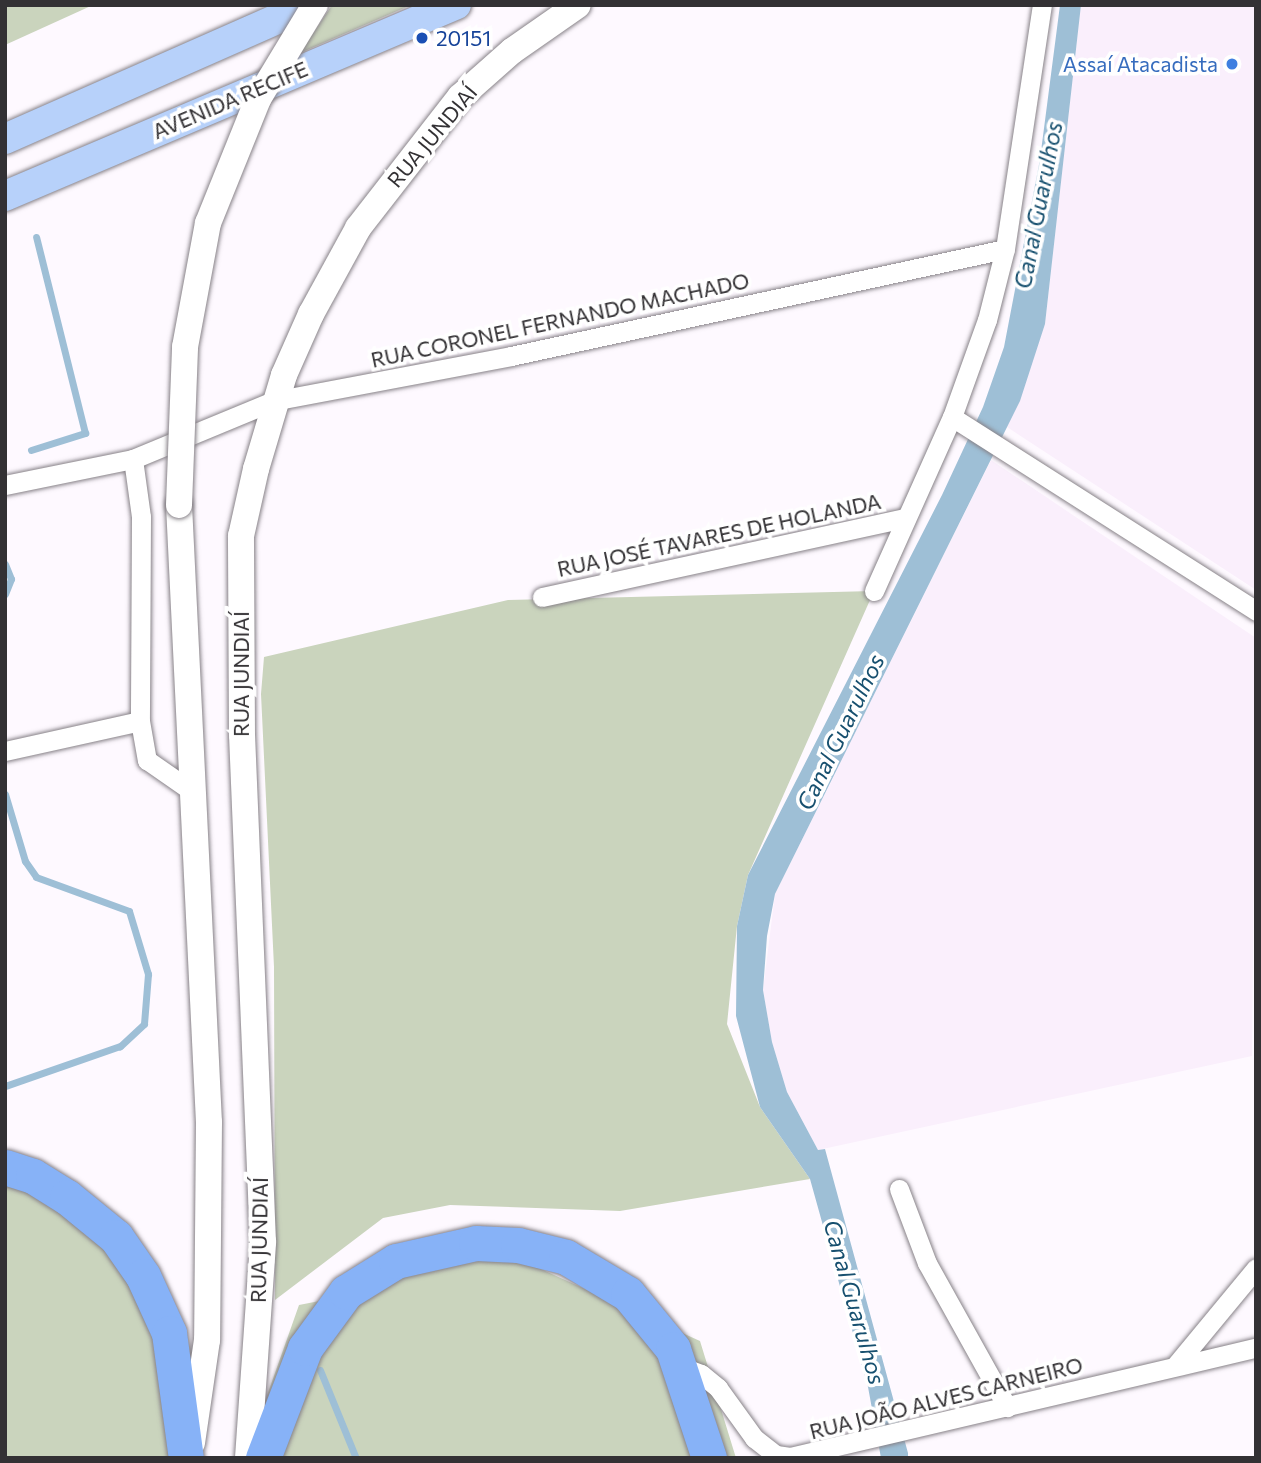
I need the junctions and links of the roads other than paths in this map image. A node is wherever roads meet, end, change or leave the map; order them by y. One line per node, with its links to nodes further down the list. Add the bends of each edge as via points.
1 (309, 5): 6 (main road)
2 (315, 5): 19 (main road, bridge, via 258,99 208,223 185,348 179,505)
3 (456, 5): 7 (main road, AVENIDA RECIFE)
4 (578, 5): 9 (main road, RUA JUNDIAÍ, via 512,51 460,97 411,155 358,228 311,314)
5 (1042, 5): 8 (street)
6 (5, 139)
7 (5, 196)
8 (1005, 249): 9 (street, RUA CORONEL FERNANDO MACHADO, via 511,356); 10 (street)
9 (273, 401): 11 (street, RUA CORONEL FERNANDO MACHADO); 29 (main road, RUA JUNDIAÍ, via 241,536 242,803 263,1242)
10 (960, 421): 13 (street); 16 (street)
11 (133, 458): 12 (street, RUA CORONEL FERNANDO MACHADO); 17 (street, via 141,517)
12 (5, 485)
13 (905, 518): 14 (street); 15 (street, RUA JOSÉ TAVARES DE HOLANDA)
14 (874, 591)
15 (542, 597)
16 (1256, 611)
17 (140, 722): 18 (street); 19 (street, via 147,760)
18 (5, 751)
19 (193, 792): 28 (main road, via 211,1246 207,1340)
20 (5, 1167): 28 (highway, via 33,1176 67,1197 116,1237 143,1276 169,1333)
21 (900, 1189): 26 (street, via 927,1263)
22 (1256, 1268): 24 (street)
23 (1256, 1348): 24 (street, RUA JOÃO ALVES CARNEIRO)
24 (1175, 1366): 26 (street, RUA JOÃO ALVES CARNEIRO)
25 (682, 1367): 27 (street, RUA JOÃO ALVES CARNEIRO, via 701,1374 718,1388 754,1438 776,1455); 30 (highway, via 644,1310 587,1267 518,1245 476,1243 436,1248 381,1269 329,1309 294,1371); 31 (highway)
26 (1007, 1407): 27 (street, RUA JOÃO ALVES CARNEIRO, via 864,1441)
27 (834, 1453)
28 (188, 1458)
29 (248, 1458)
30 (263, 1458)
31 (709, 1458)

